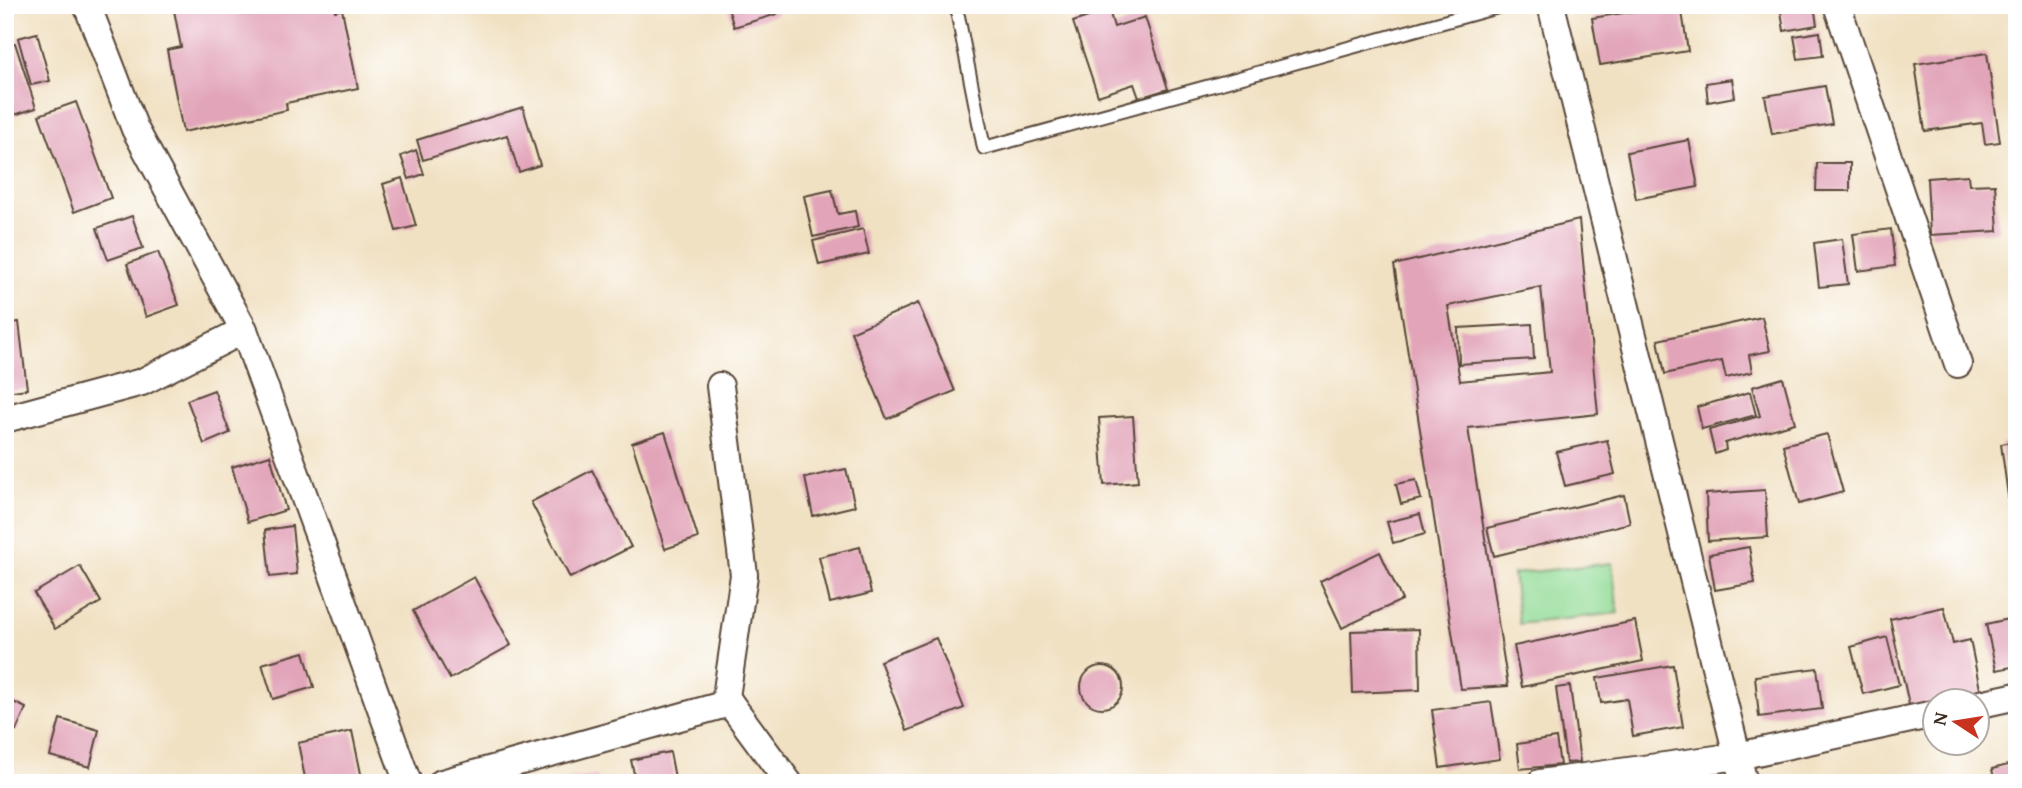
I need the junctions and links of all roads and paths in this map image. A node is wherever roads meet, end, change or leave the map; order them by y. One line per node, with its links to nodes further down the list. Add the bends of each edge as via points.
1 (87, 5): 6 (street, via 135,129)
2 (1505, 5): 5 (lane, via 984,148)
3 (1550, 5): 14 (street)
4 (1837, 5): 7 (street)
5 (958, 16)
6 (244, 330): 9 (street, via 142,383); 15 (street)
7 (1958, 364)
8 (720, 386): 12 (street, via 744,575 726,697)
9 (5, 419)
10 (2017, 696): 11 (street)
11 (1990, 702)
12 (730, 703): 16 (street); 17 (street)
13 (1920, 717): 14 (street)
14 (1738, 756): 18 (street); 19 (street)
15 (408, 783)
16 (442, 783)
17 (789, 783)
18 (1540, 783)
19 (1744, 783)

